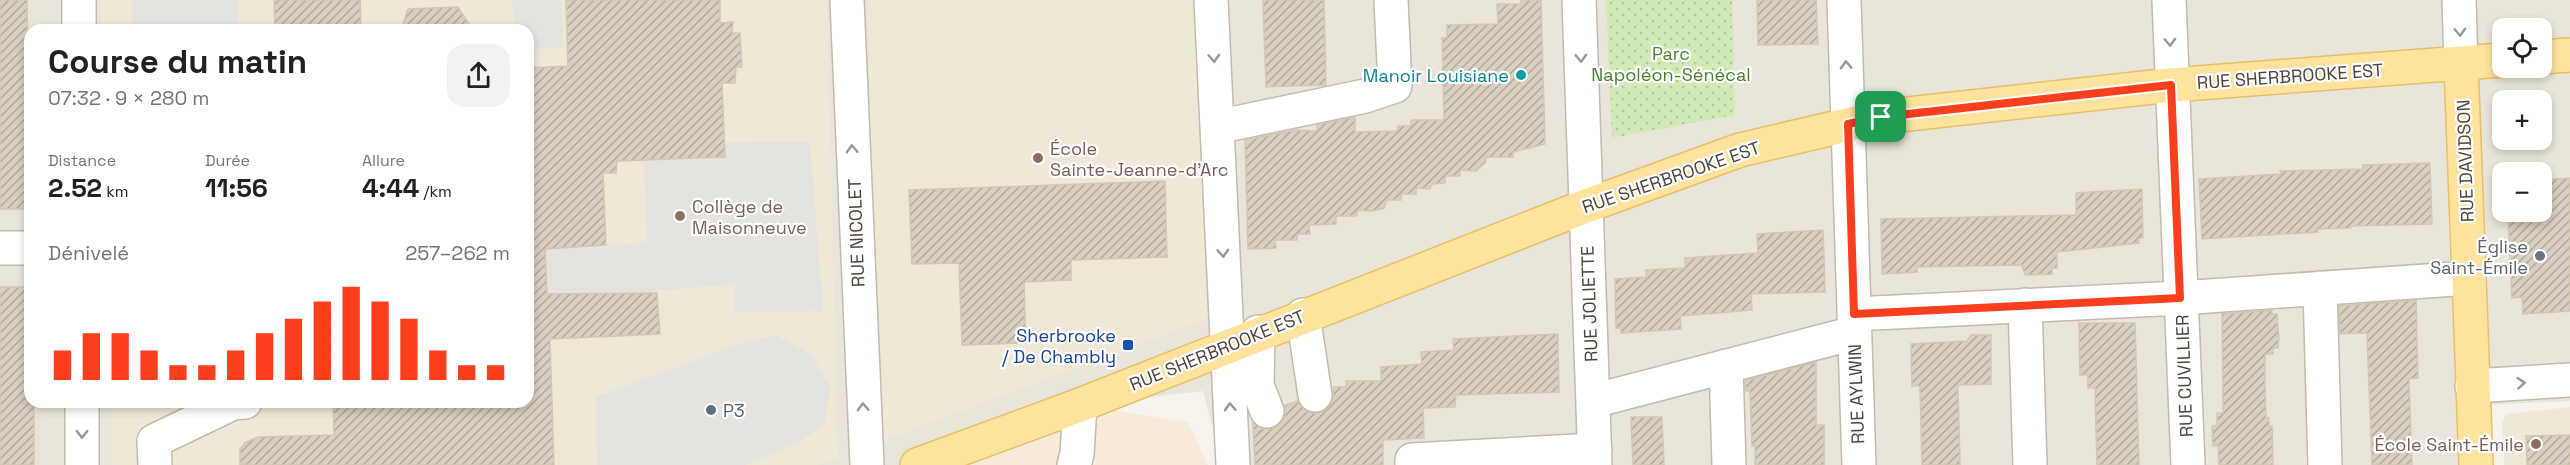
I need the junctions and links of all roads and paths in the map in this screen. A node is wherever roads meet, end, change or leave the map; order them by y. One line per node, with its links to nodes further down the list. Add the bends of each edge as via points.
1 (79, 0): 9 (street)
2 (847, 0): 40 (street, RUE NICOLET, one-way to 2)
3 (1211, 0): 16 (street, one-way to 16)
4 (1391, 0): 16 (street, via 1395,86 1365,96)
5 (1579, 0): 17 (street, RUE JOLIETTE, one-way to 17)
6 (1844, 0): 15 (street, RUE AYLWIN, one-way to 6)
7 (2169, 0): 14 (street, RUE CUVILLIER, one-way to 14)
8 (2459, 0): 13 (street, RUE DAVIDSON, one-way to 13)
9 (79, 24)
10 (2570, 55): 11 (main road)
11 (2552, 56)
12 (2492, 61): 13 (main road, RUE SHERBROOKE EST)
13 (2461, 64): 14 (main road, RUE SHERBROOKE EST); 20 (main road, RUE DAVIDSON)
14 (2171, 85): 15 (main road, RUE SHERBROOKE EST); 22 (street, RUE CUVILLIER)
15 (1848, 124): 17 (main road, RUE SHERBROOKE EST, via 1740,150); 25 (street, RUE AYLWIN)
16 (1217, 126): 27 (street, one-way to 27)
17 (1586, 206): 24 (main road, RUE SHERBROOKE EST); 32 (street, RUE JOLIETTE)
18 (0, 248): 19 (street)
19 (24, 248)
20 (2469, 278): 21 (street); 30 (main road, RUE DAVIDSON)
21 (2320, 288): 22 (street); 49 (street)
22 (2180, 298): 23 (street); 48 (street, RUE CUVILLIER)
23 (2025, 305): 25 (street); 47 (street)
24 (1303, 315): 26 (main road, RUE SHERBROOKE EST); 31 (street)
25 (1854, 324): 28 (street); 46 (street, RUE AYLWIN)
26 (1258, 332): 27 (main road, RUE SHERBROOKE EST); 36 (street, via 1257,386)
27 (1226, 345): 33 (main road, RUE SHERBROOKE EST); 43 (street, one-way to 27)
28 (1726, 366): 32 (street); 45 (street)
29 (2570, 380): 30 (street, one-way to 29)
30 (2472, 386): 50 (main road, RUE DAVIDSON)
31 (1315, 395)
32 (1593, 401): 37 (street, RUE JOLIETTE)
33 (1080, 405): 41 (main road, RUE SHERBROOKE EST); 42 (street)
34 (82, 408): 38 (street, one-way to 38)
35 (223, 408): 39 (street, via 154,441)
36 (1267, 411)
37 (1595, 458): 44 (street, via 1412,460)
38 (82, 465)
39 (155, 465)
40 (867, 465)
41 (917, 465)
42 (1074, 465)
43 (1233, 465)
44 (1412, 465)
45 (1729, 465)
46 (1859, 465)
47 (2030, 465)
48 (2188, 465)
49 (2325, 465)
50 (2476, 465)

